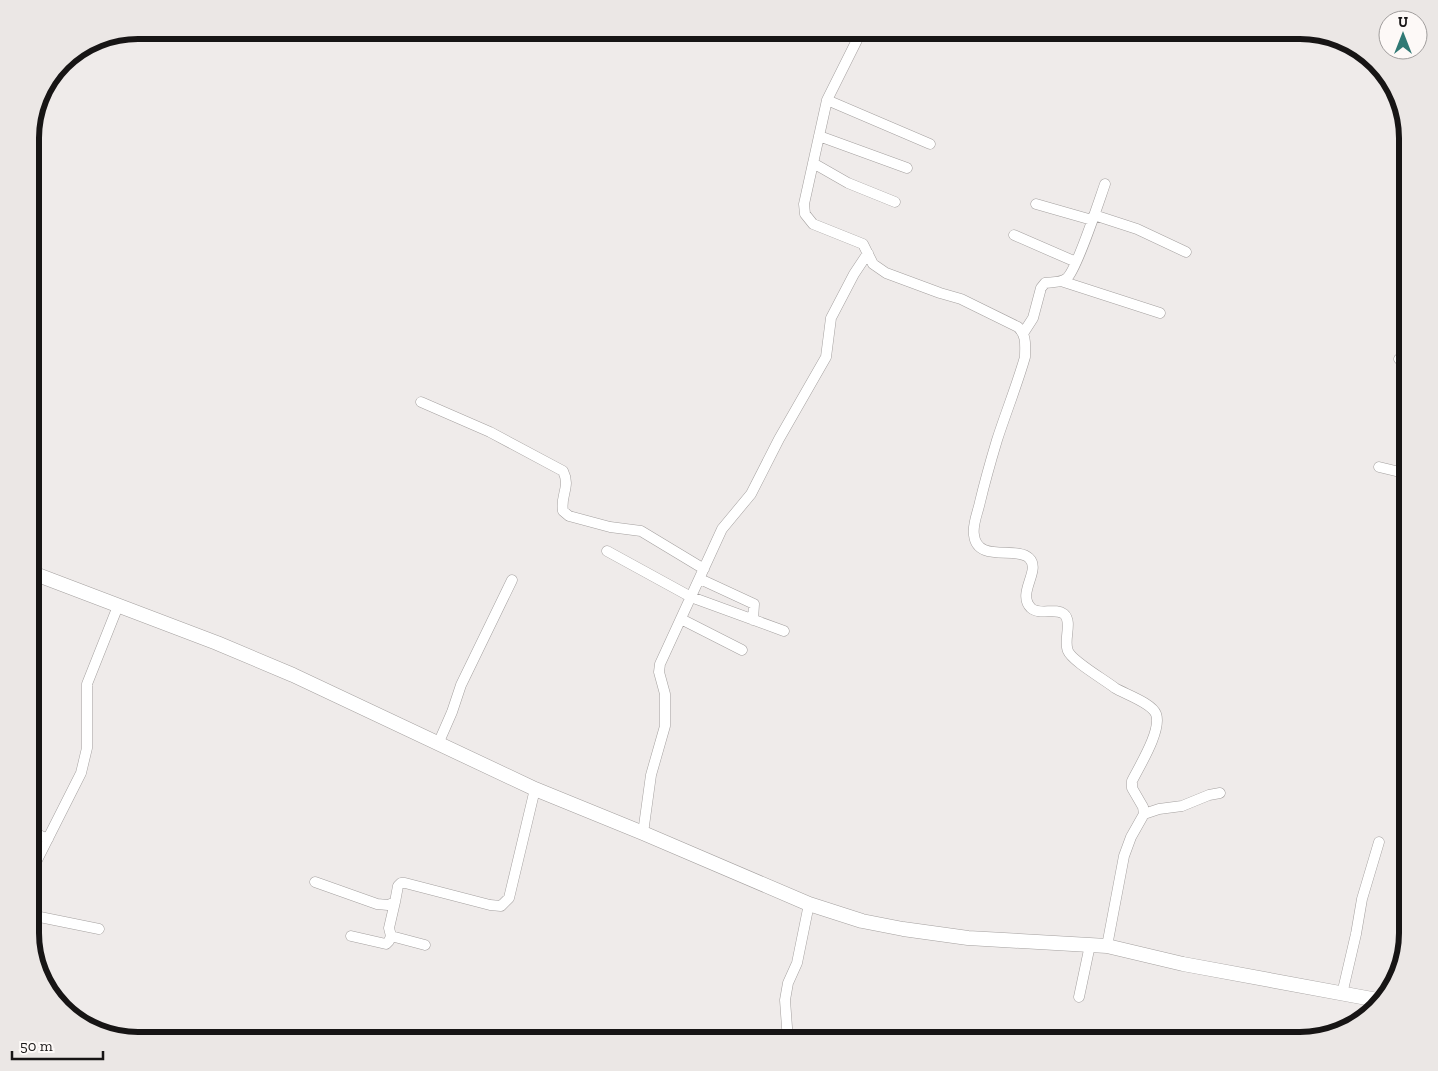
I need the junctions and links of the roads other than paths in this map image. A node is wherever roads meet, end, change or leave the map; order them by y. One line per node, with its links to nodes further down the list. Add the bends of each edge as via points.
1 (858, 39): 2 (street)
2 (827, 100): 3 (street); 4 (street)
3 (819, 136): 5 (street); 6 (street)
4 (930, 144)
5 (813, 163): 8 (street, via 848,183); 13 (street, via 804,204 805,214 813,224 863,244)
6 (907, 168)
7 (1105, 184): 10 (street)
8 (895, 202)
9 (1036, 204): 10 (street)
10 (1093, 218): 12 (street, via 1137,229); 14 (street)
11 (1014, 235): 14 (street)
12 (1186, 252)
13 (868, 253): 17 (street, via 873,264 886,273 962,299); 22 (street, via 831,318 826,357 751,494 722,529)
14 (1076, 262): 15 (street, via 1068,278)
15 (1061, 281): 16 (street); 17 (street, via 1044,283 1033,318)
16 (1160, 312)
17 (1024, 332): 35 (street, via 1024,357 985,482 974,537 988,551 1022,554 1030,558 1033,570 1026,591 1031,607 1065,615 1069,653 1121,692 1152,708 1156,714 1156,732 1132,781)
18 (421, 402): 22 (street, via 490,432 563,470 567,487 561,503 569,516 641,531)
19 (1379, 467): 20 (street)
20 (1399, 472)
21 (607, 551): 26 (street)
22 (704, 569): 24 (street)
23 (39, 575): 27 (main road)
24 (700, 579): 26 (street); 29 (street, via 754,604)
25 (512, 580): 32 (street, via 461,685)
26 (691, 597): 28 (street); 29 (street)
27 (118, 606): 32 (main road, via 285,672); 38 (street, via 87,684 87,748 81,773)
28 (682, 620): 31 (street); 36 (street, via 659,668 665,694 664,726 651,775)
29 (753, 620): 30 (street)
30 (784, 631)
31 (742, 650)
32 (438, 744): 33 (main road)
33 (535, 789): 36 (main road); 42 (street, via 509,898 505,903 490,905 405,883 398,886)
34 (1220, 793): 35 (street)
35 (1144, 814): 50 (street, via 1124,856)
36 (643, 833): 43 (main road)
37 (39, 835): 38 (street)
38 (48, 839): 40 (street)
39 (1379, 842): 51 (street, via 1362,899)
40 (39, 856)
41 (315, 882): 42 (street, via 377,904)
42 (395, 902): 47 (street, via 389,928)
43 (809, 904): 49 (main road, via 904,930 968,938); 54 (street, via 797,963 785,1000)
44 (39, 917): 45 (street)
45 (98, 929)
46 (351, 936): 47 (street, via 386,944)
47 (391, 936): 48 (street)
48 (425, 945)
49 (1090, 945): 50 (main road); 52 (street)
50 (1107, 946): 51 (main road)
51 (1342, 994): 53 (main road)
52 (1079, 997)
53 (1373, 999)
54 (787, 1032)

